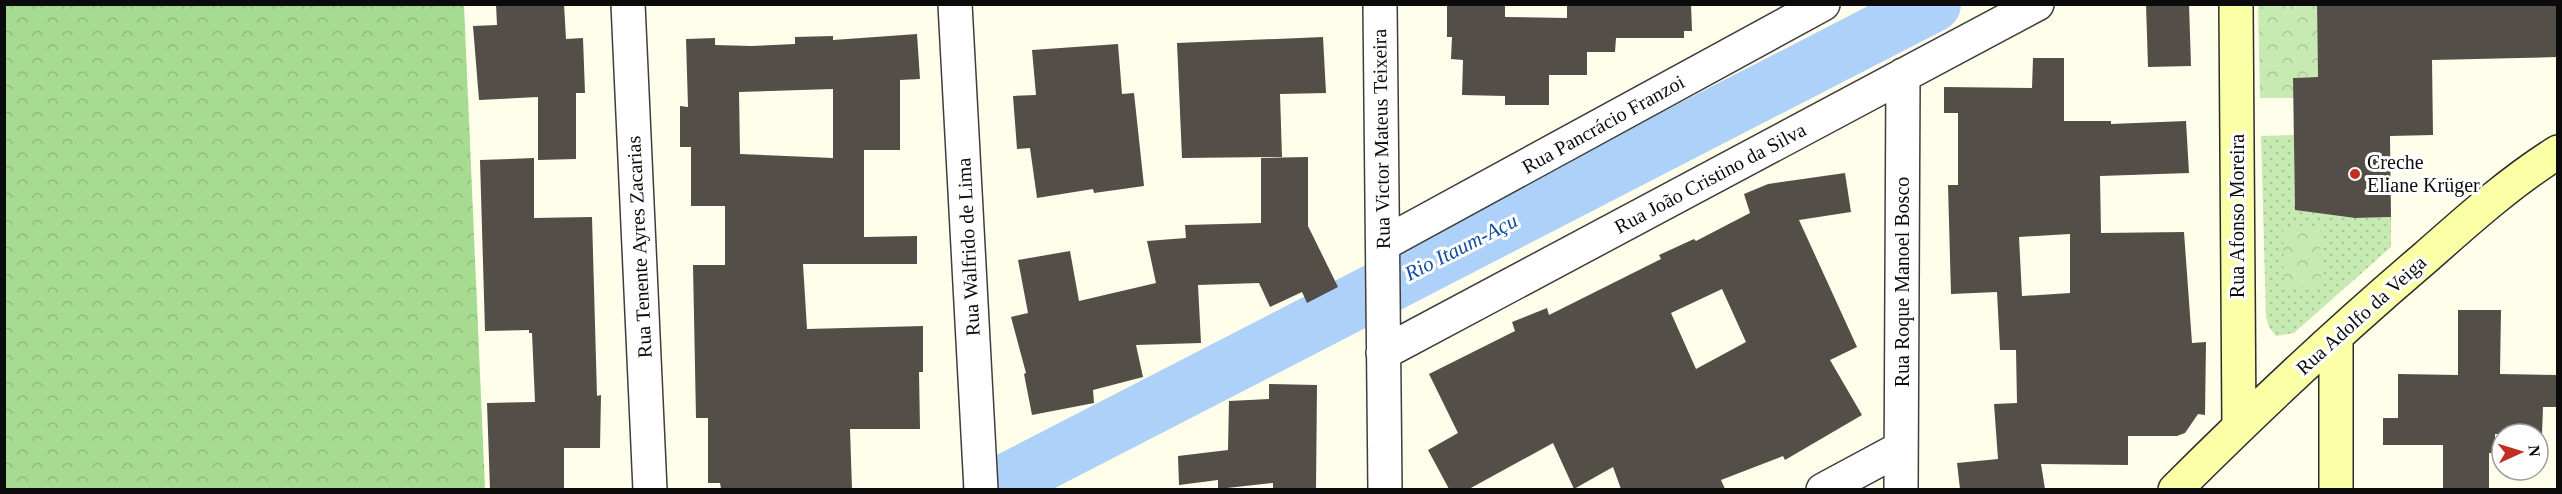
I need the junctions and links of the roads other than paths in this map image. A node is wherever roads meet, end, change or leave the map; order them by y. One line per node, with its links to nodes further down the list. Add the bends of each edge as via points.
1 (628, 4): 15 (street, Rua Tenente Ayres Zacarias)
2 (955, 4): 14 (street, Rua Walfrido de Lima)
3 (1380, 4): 9 (street, Rua Victor Mateus Teixeira)
4 (1823, 4): 9 (street, Rua Pancrácio Franzoi)
5 (2037, 4): 7 (street, Rua João Cristino da Silva)
6 (2236, 4): 12 (street, Rua Afonso Moreira)
7 (1904, 75): 11 (street, Rua João Cristino da Silva); 13 (street, Rua Roque Manoel Bosco)
8 (2558, 152): 10 (street, Rua Adolfo da Veiga, via 2487,204)
9 (1383, 256): 11 (street, Rua Victor Mateus Teixeira)
10 (2336, 338): 12 (street, Rua Adolfo da Veiga); 20 (street)
11 (1383, 353): 16 (street, Rua Victor Mateus Teixeira)
12 (2239, 427): 19 (street, Rua Adolfo da Veiga)
13 (1901, 448): 17 (street); 18 (street, Rua Roque Manoel Bosco)
14 (980, 476)
15 (650, 489)
16 (1385, 489)
17 (1824, 489)
18 (1901, 489)
19 (2175, 489)
20 (2336, 489)

